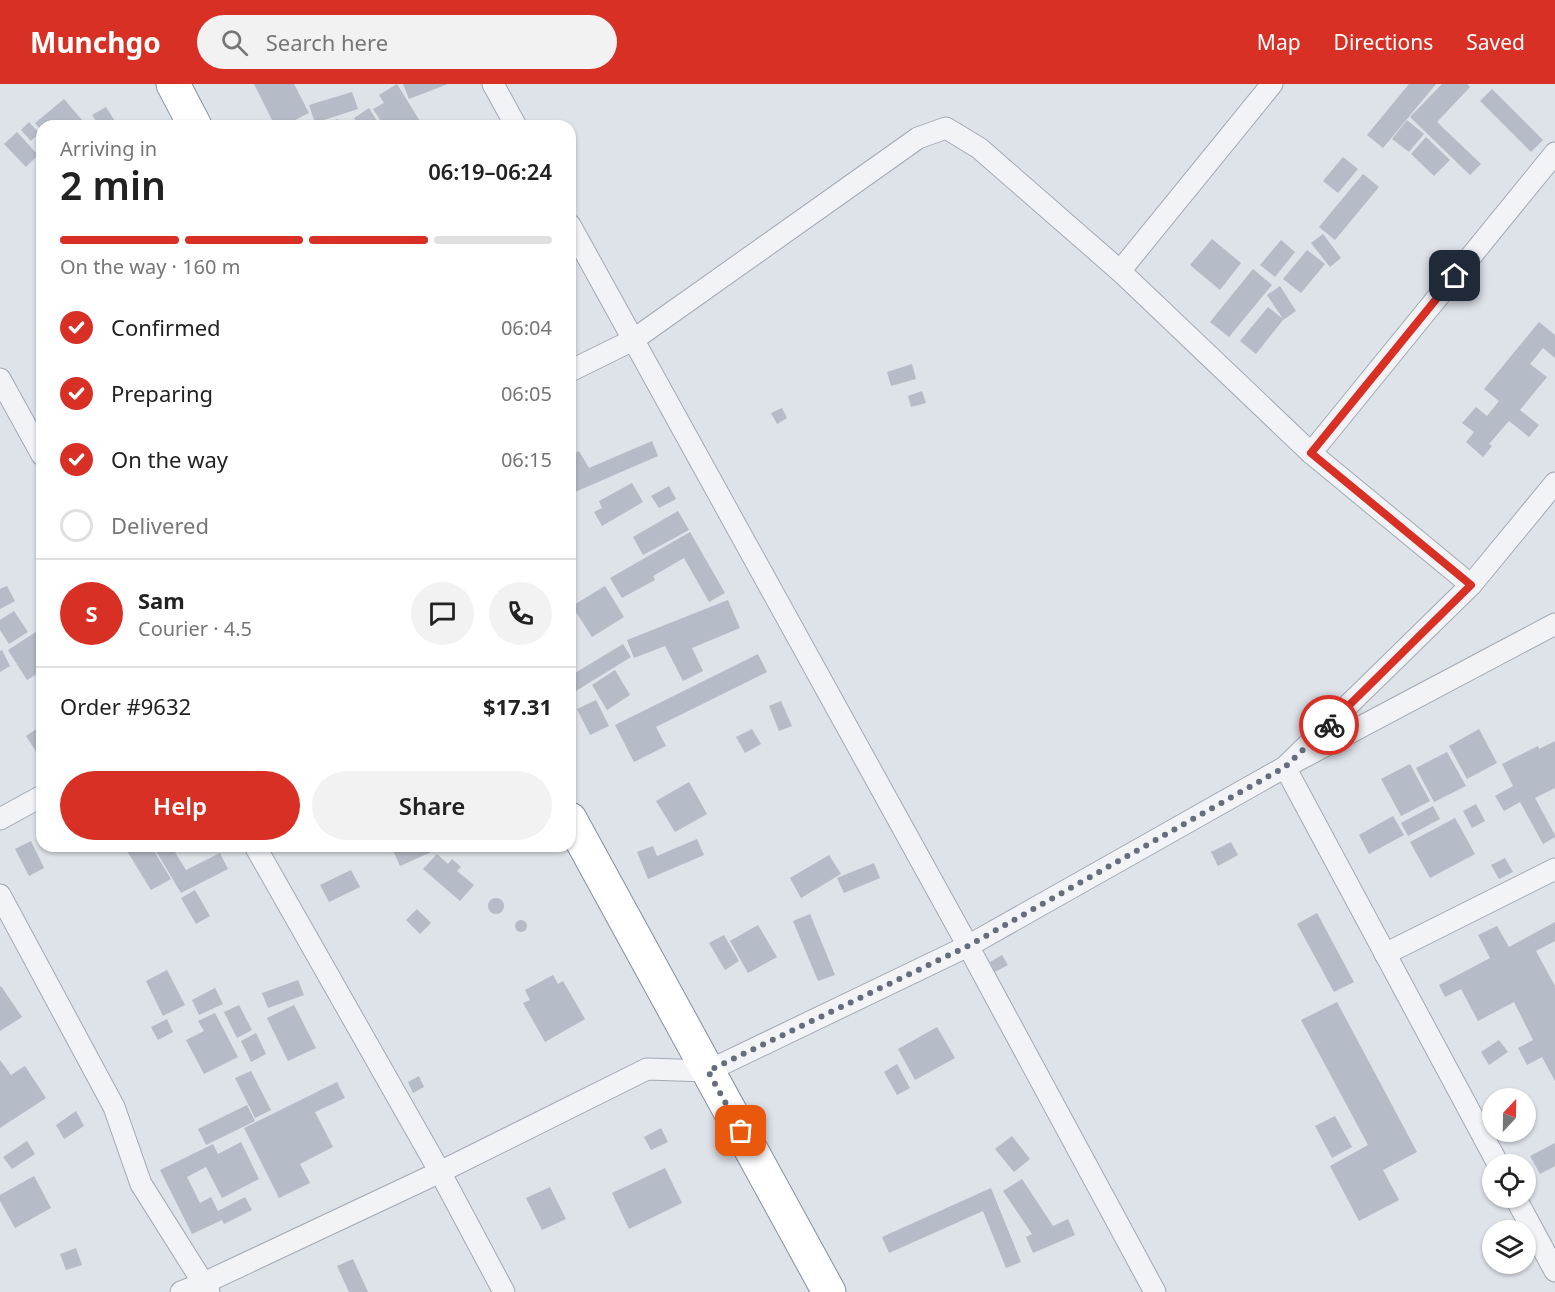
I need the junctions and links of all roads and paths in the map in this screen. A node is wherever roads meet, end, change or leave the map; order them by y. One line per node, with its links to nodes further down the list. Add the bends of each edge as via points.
1 (173, 84): 4 (highway)
2 (493, 84): 5 (street)
3 (1272, 84): 8 (street)
4 (192, 120)
5 (513, 120)
6 (1555, 153): 13 (street)
7 (576, 236): 9 (street)
8 (1120, 271): 9 (street, via 979,148 946,128 918,138); 13 (street)
9 (633, 340): 10 (street); 24 (street)
10 (576, 368)
11 (0, 379): 12 (street)
12 (36, 444)
13 (1311, 453): 15 (street)
14 (1555, 483): 15 (street)
15 (1471, 585): 17 (street)
16 (1555, 624): 17 (street)
17 (1285, 767): 24 (street); 25 (street)
18 (36, 799): 19 (street)
19 (0, 819)
20 (576, 830): 26 (highway)
21 (258, 852): 28 (street)
22 (1555, 869): 25 (street)
23 (0, 895): 31 (street, via 114,1107 141,1184)
24 (968, 946): 26 (street); 35 (street)
25 (1385, 954): 27 (street)
26 (708, 1071): 28 (street, via 647,1069); 34 (highway)
27 (1493, 1154)
28 (440, 1172): 31 (street); 33 (street)
29 (1521, 1208): 30 (street)
30 (1555, 1271)
31 (207, 1288): 32 (street)
32 (181, 1292)
33 (504, 1292)
34 (829, 1292)
35 (1155, 1292)

